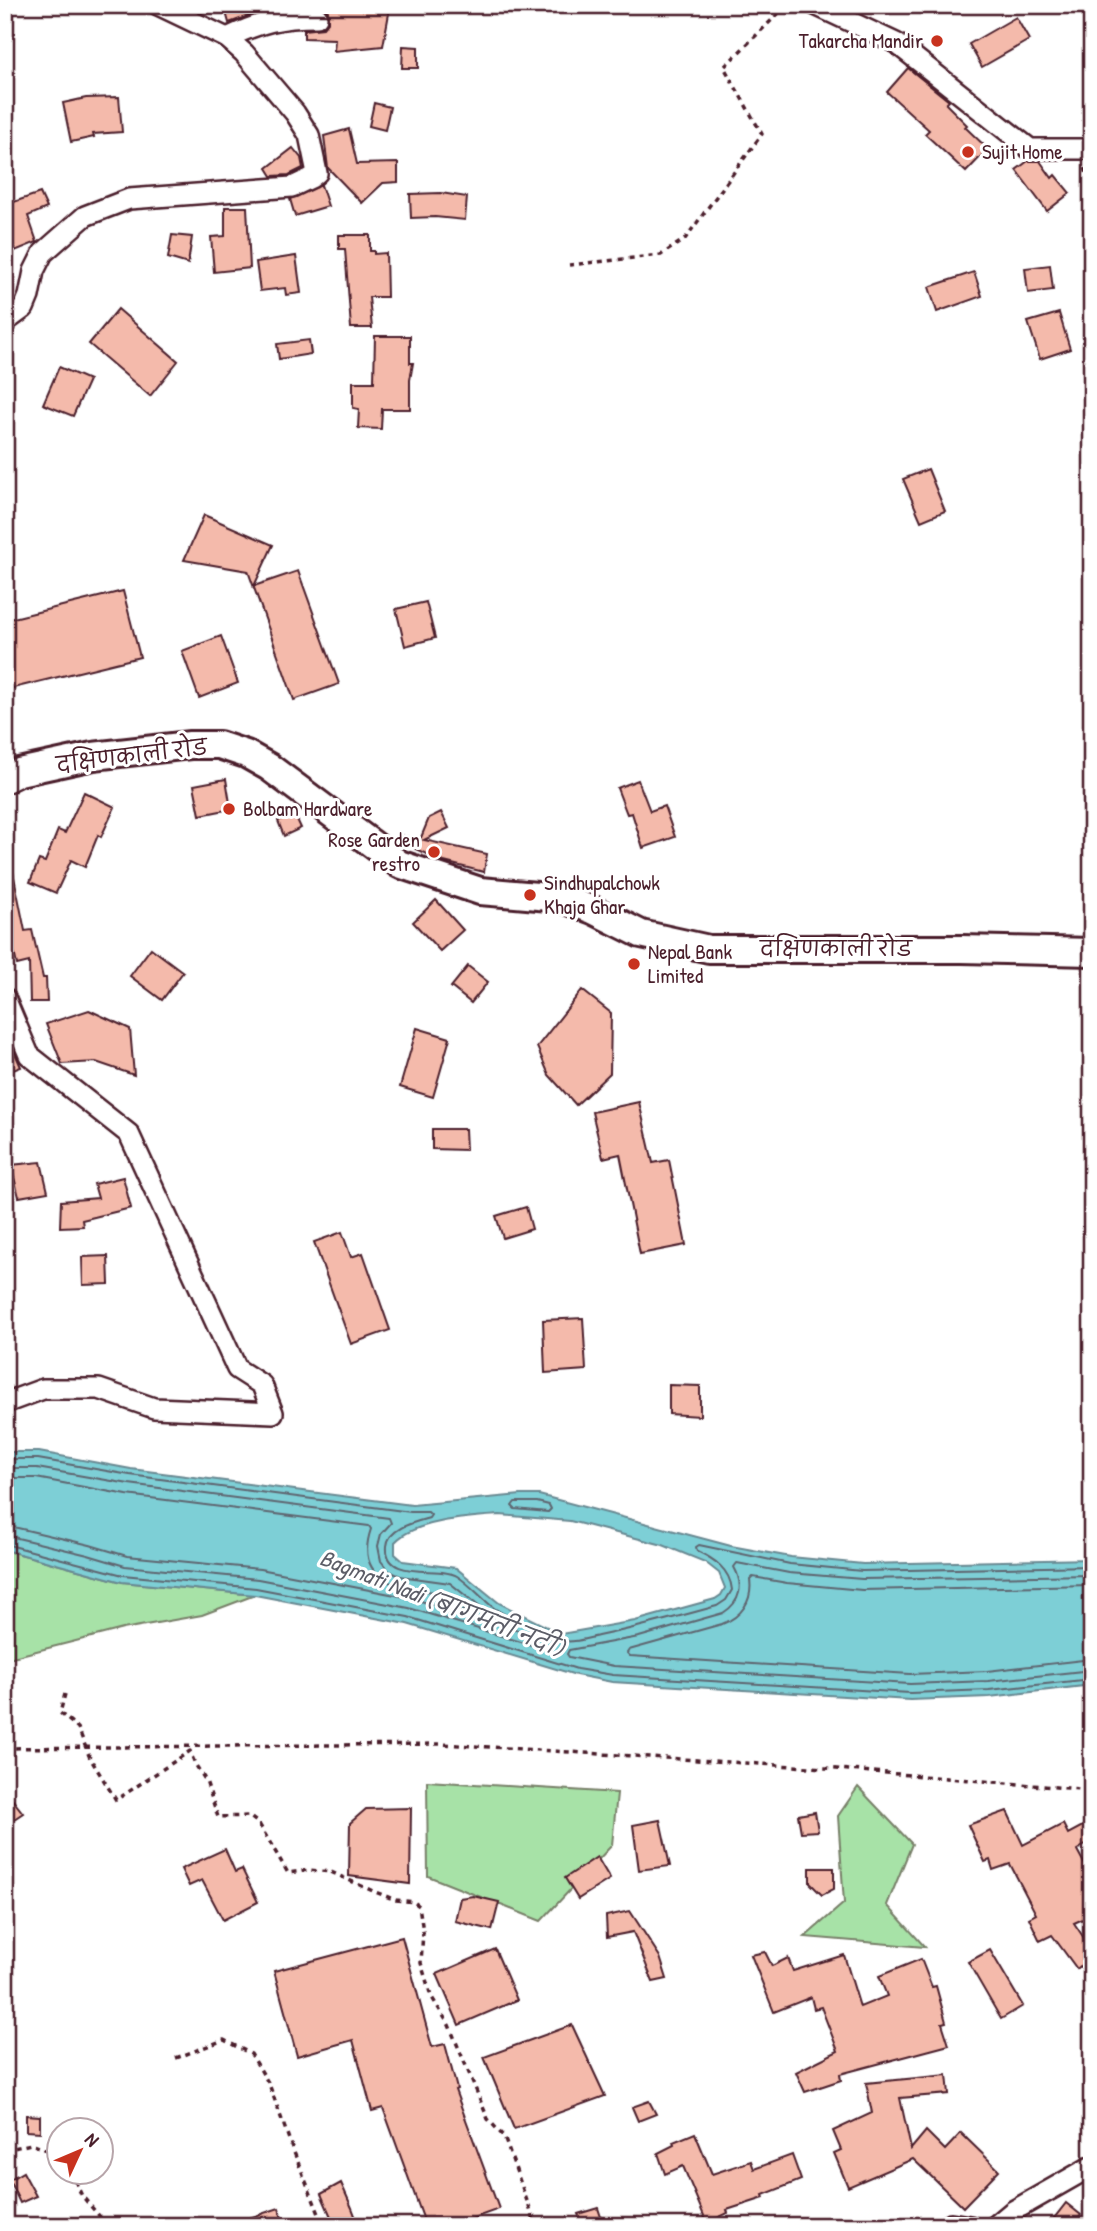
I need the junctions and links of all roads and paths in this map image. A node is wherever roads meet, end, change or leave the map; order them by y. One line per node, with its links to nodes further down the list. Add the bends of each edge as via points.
1 (158, 5): 5 (street)
2 (787, 5): 8 (path, via 724,67 762,134 685,239 661,255)
3 (815, 5): 6 (street, via 895,43 1030,149)
4 (317, 16): 5 (street, via 284,17)
5 (227, 38): 9 (street, via 295,113 309,135 317,173 292,187 129,199 85,216 43,254 24,308)
6 (1086, 149): 7 (path)
7 (1092, 192)
8 (569, 265)
9 (5, 322)
10 (5, 779): 11 (main road, दक्षिणकाली रोड, via 93,757 219,745 269,767 399,864 480,891 561,898 641,934 709,949)
11 (1092, 952)
12 (5, 998): 13 (street, via 29,1055 129,1133 237,1369 262,1385 273,1413 154,1408 99,1389 43,1390)
13 (5, 1403)
14 (65, 1694): 15 (path, via 60,1713 78,1728)
15 (86, 1747): 16 (path); 17 (path, via 442,1744); 25 (path, via 116,1800 190,1751 218,1817 249,1816 259,1824 288,1873 331,1872 419,1906 424,1931 421,1964 431,1996 449,2025 488,2119 504,2137)
16 (5, 1748)
17 (1092, 1790)
18 (176, 2058): 24 (path, via 224,2040 251,2054 270,2084)
19 (5, 2150): 20 (path, via 31,2144)
20 (46, 2150)
21 (1092, 2166): 28 (street)
22 (77, 2186): 23 (path)
23 (108, 2226)
24 (324, 2226)
25 (536, 2226)
26 (947, 2226): 27 (street)
27 (970, 2226)
28 (995, 2226)

